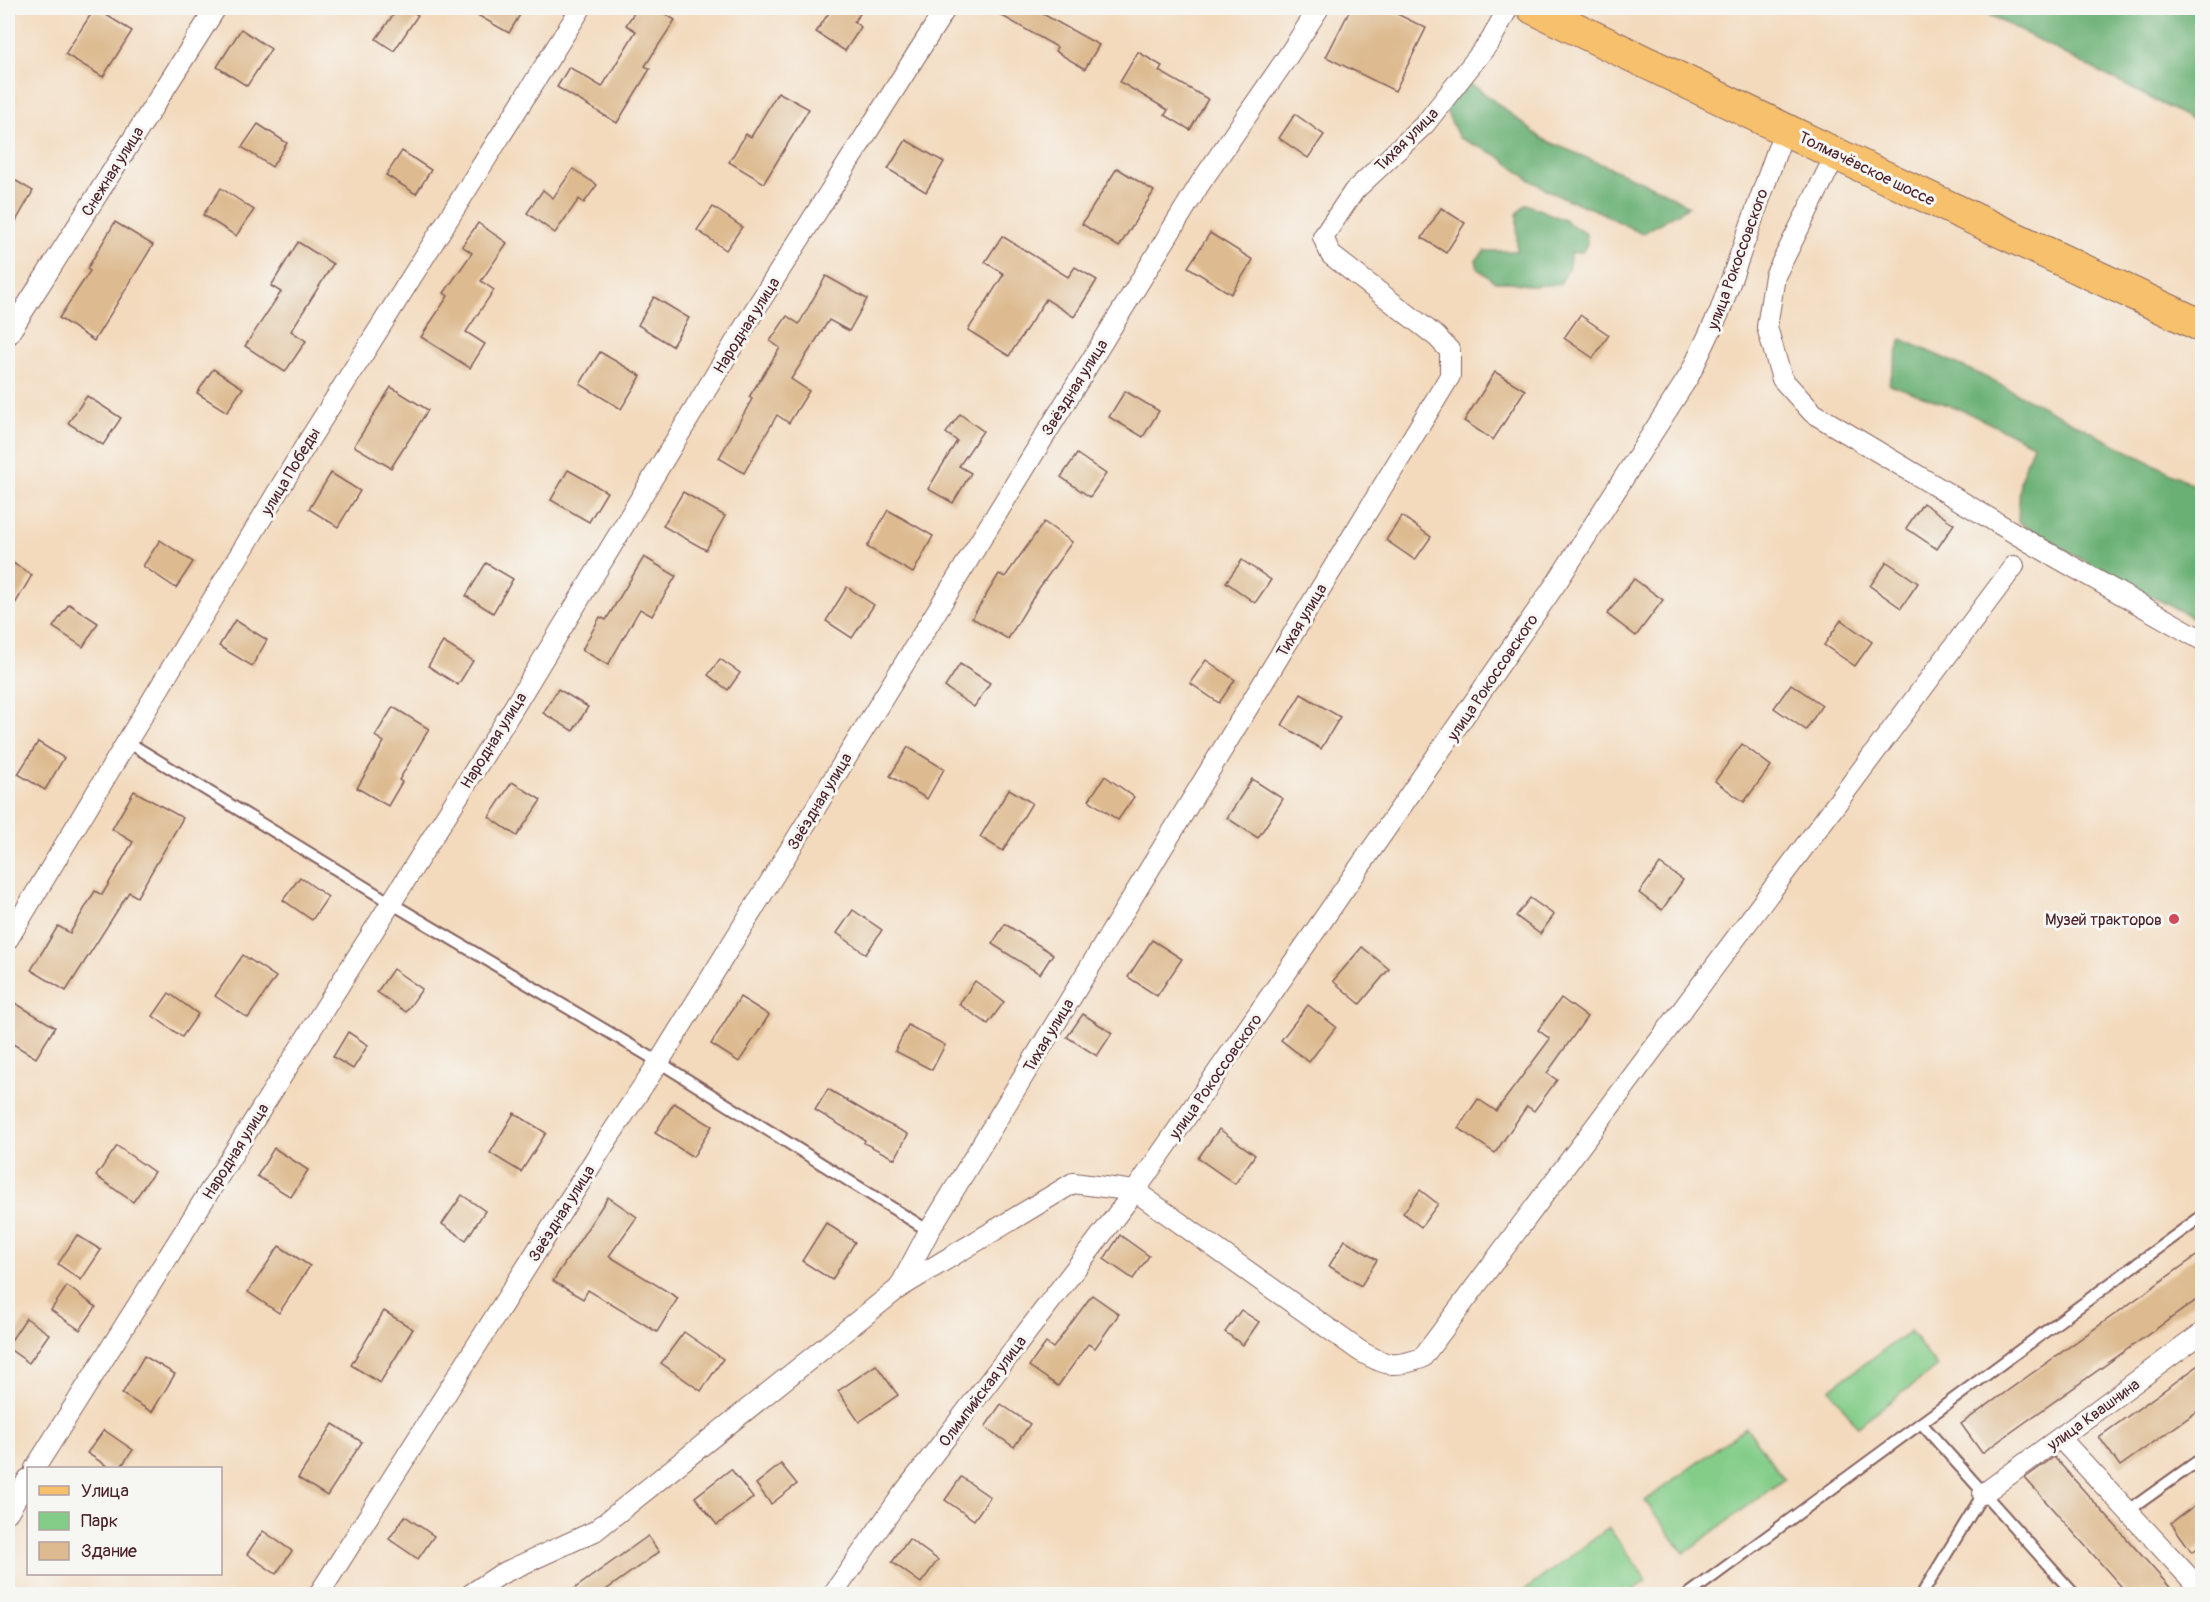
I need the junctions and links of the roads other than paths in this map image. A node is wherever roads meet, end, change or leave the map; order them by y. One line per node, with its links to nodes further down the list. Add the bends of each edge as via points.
1 (216, 8): 10 (street, Снежная улица)
2 (581, 8): 13 (street, улица Победы, via 304,448)
3 (946, 8): 14 (street, Народная улица, via 754,311)
4 (1319, 8): 16 (street, Звёздная улица, via 1201,182)
5 (1508, 8): 19 (street, Тихая улица, via 1491,40 1425,124 1354,191 1323,237 1331,255 1450,351 1450,376)
6 (1533, 8): 7 (main road, Толмачёвское шоссе)
7 (1785, 128): 8 (main road, Толмачёвское шоссе); 17 (street, улица Рокоссовского, via 1720,311 1689,376 1543,601)
8 (1836, 154): 9 (main road, Толмачёвское шоссе); 12 (street, via 1775,276 1767,327 1782,379 1812,413)
9 (2202, 326)
10 (8, 335)
11 (2014, 566): 17 (street, via 1422,1358 1404,1365 1381,1364 1360,1352)
12 (2202, 640)
13 (126, 741): 14 (lane); 15 (street, улица Победы)
14 (391, 903): 16 (lane); 25 (street, Народная улица)
15 (8, 939)
16 (659, 1062): 19 (lane); 31 (street, Звёздная улица)
17 (1135, 1191): 20 (street, via 1073,1183); 33 (street, Олимпийская улица, via 902,1495)
18 (2202, 1216): 22 (lane)
19 (929, 1231): 20 (street, Тихая улица)
20 (899, 1288): 32 (street, via 595,1531 501,1574)
21 (2202, 1333): 23 (street, улица Квашнина)
22 (1921, 1424): 27 (lane); 34 (lane)
23 (2060, 1438): 27 (street, улица Квашнина); 28 (street)
24 (2202, 1458): 28 (lane)
25 (36, 1467)
26 (27, 1481): 29 (street)
27 (1983, 1494): 35 (lane); 36 (lane)
28 (2128, 1511): 30 (street)
29 (8, 1512)
30 (2199, 1581)
31 (319, 1594)
32 (471, 1594)
33 (833, 1594)
34 (1689, 1594)
35 (1923, 1594)
36 (2074, 1594)

